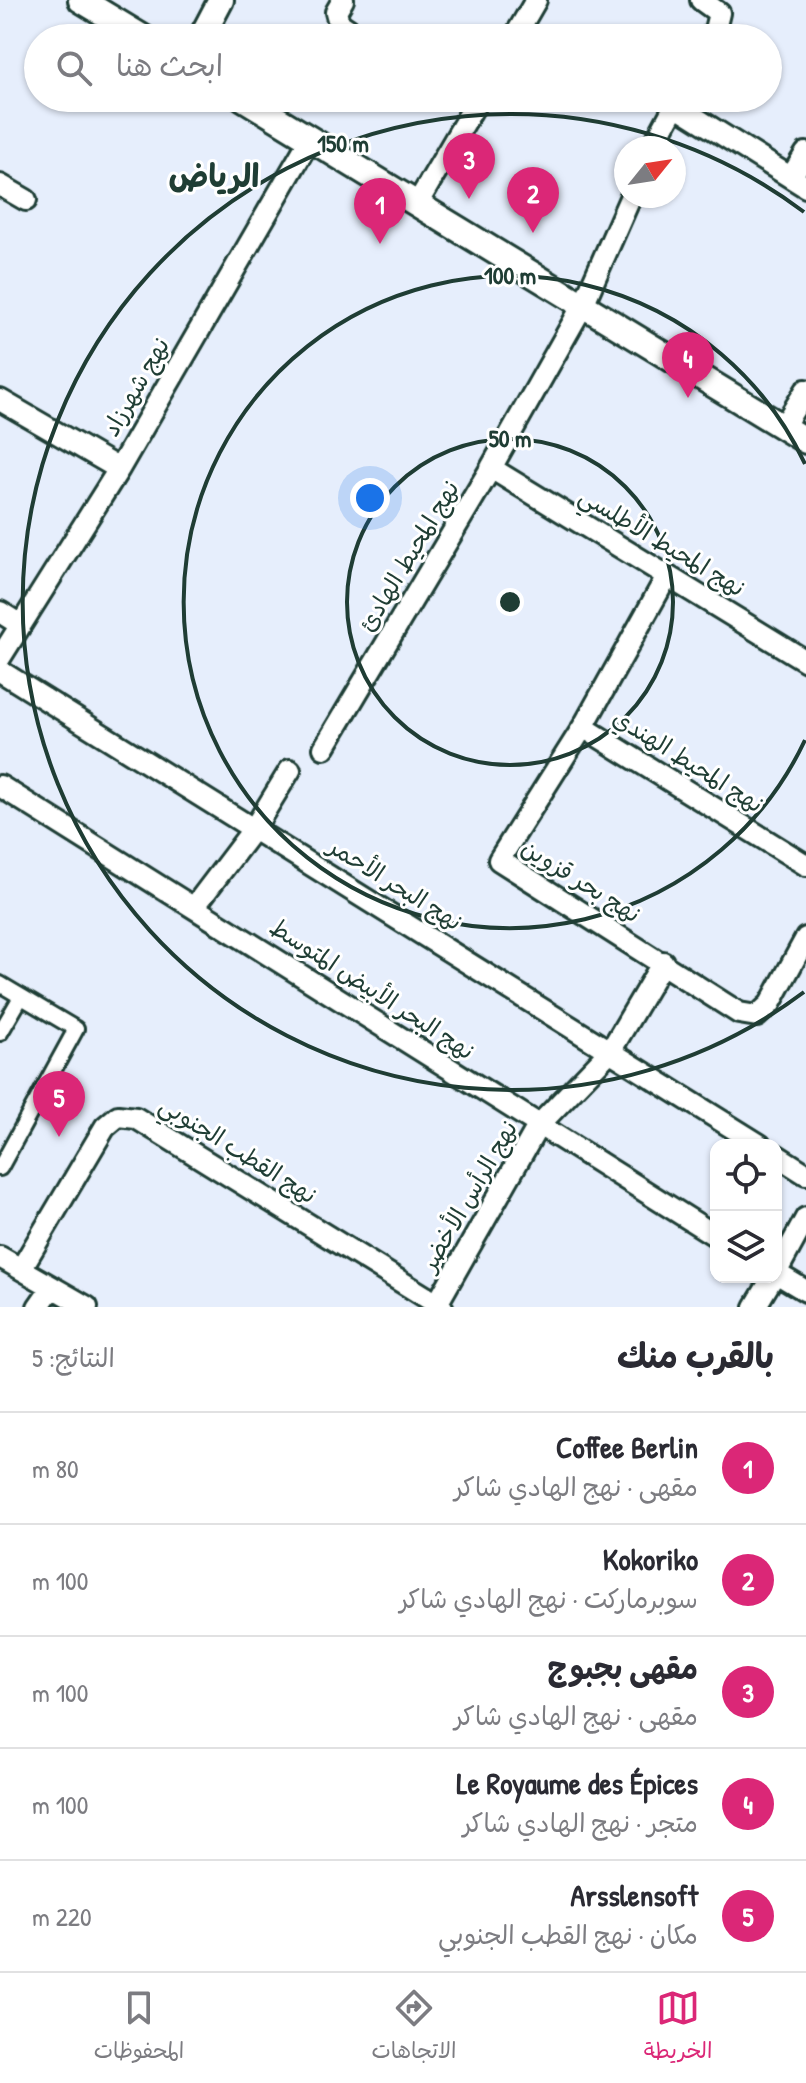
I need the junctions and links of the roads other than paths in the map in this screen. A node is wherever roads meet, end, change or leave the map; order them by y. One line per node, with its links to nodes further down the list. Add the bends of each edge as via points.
1 (81, 0): 6 (street)
2 (221, 0): 7 (street)
3 (343, 0): 8 (street, via 336,12)
4 (536, 0): 9 (street)
5 (701, 0): 10 (street, via 719,13)
6 (121, 24)
7 (208, 24)
8 (340, 24)
9 (522, 24)
10 (716, 24)
11 (266, 112): 16 (street)
12 (467, 112): 21 (street)
13 (671, 112): 15 (street)
14 (694, 112): 18 (street)
15 (658, 136)
16 (310, 139): 21 (street); 29 (street, نهج شهرزاد)
17 (806, 153): 18 (street)
18 (799, 182)
19 (0, 185): 20 (street)
20 (26, 200)
21 (417, 204): 23 (street)
22 (626, 208): 23 (street, نهج المحيط الهادئ)
23 (583, 305): 26 (street); 28 (street, نهج المحيط الهادئ)
24 (806, 390): 26 (street)
25 (0, 400): 29 (street)
26 (783, 427): 27 (street)
27 (806, 441)
28 (491, 468): 30 (street, نهج المحيط الأطلسي); 37 (street, نهج المحيط الهادئ)
29 (119, 469): 32 (street, نهج شهرزاد)
30 (667, 576): 34 (street, نهج المحيط الأطلسي); 36 (street, نهج بحر قزوين)
31 (0, 612): 32 (street)
32 (19, 624): 33 (street, نهج شهرزاد)
33 (0, 658)
34 (806, 661)
35 (0, 671): 40 (street, نهج البحر الأحمر)
36 (583, 727): 41 (street, نهج المحيط الهندي); 44 (street, نهج بحر قزوين, via 499,860)
37 (324, 748)
38 (290, 770): 40 (street)
39 (0, 786): 42 (street, نهج البحر الأبيض المتوسط)
40 (255, 827): 42 (street); 48 (street, نهج البحر الأحمر)
41 (806, 865)
42 (195, 906): 49 (street, نهج البحر الأبيض المتوسط)
43 (806, 938): 44 (street, نهج بحر قزوين, via 770,1004 757,1016 739,1013)
44 (663, 962): 48 (street, نهج الرأس الأخضر)
45 (0, 984): 46 (street)
46 (21, 997): 47 (street); 52 (street, via 76,1029)
47 (0, 1033)
48 (611, 1050): 49 (street, نهج الرأس الأخضر); 50 (street, نهج البحر الأحمر)
49 (538, 1126): 55 (street, نهج البحر الأبيض المتوسط); 63 (street, نهج الرأس الأخضر)
50 (751, 1139)
51 (782, 1159): 53 (street)
52 (0, 1168)
53 (806, 1174)
54 (806, 1218): 57 (street)
55 (710, 1232)
56 (0, 1257): 58 (street)
57 (782, 1262)
58 (21, 1269): 61 (street); 63 (street, نهج القطب الجنوبي, via 105,1127 118,1116 136,1118)
59 (782, 1279): 62 (street)
60 (770, 1283): 66 (street)
61 (52, 1287): 64 (street); 65 (street)
62 (806, 1291)
63 (439, 1306)
64 (38, 1307)
65 (87, 1307)
66 (755, 1307)

